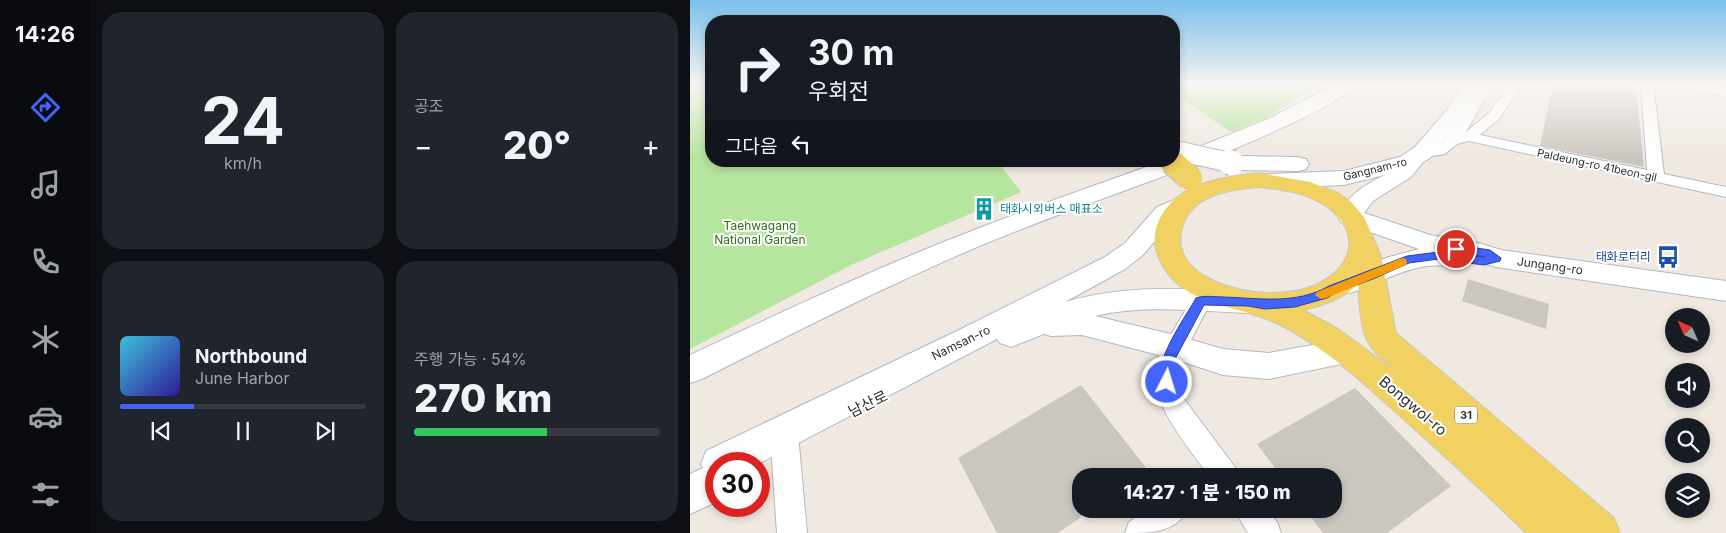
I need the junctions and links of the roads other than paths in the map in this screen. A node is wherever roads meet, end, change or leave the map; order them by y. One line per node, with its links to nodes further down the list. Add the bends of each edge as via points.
1 (1306, 109): 13 (main road, via 1235,142)
2 (1460, 109): 8 (main road)
3 (1464, 109): 8 (main road, Gangnam-ro)
4 (1466, 109): 8 (street)
5 (1472, 109): 8 (street)
6 (1499, 109): 9 (street)
7 (1649, 109): 16 (street)
8 (1462, 114): 10 (street); 12 (main road, Gangnam-ro)
9 (1469, 138): 10 (street); 16 (street, Paldeung-ro 41beon-gil)
10 (1451, 141): 12 (street, via 1443,150)
11 (1180, 151): 12 (main road, bridge, via 1232,163 1350,167)
12 (1418, 156): 17 (main road, Gangnam-ro, via 1344,178); 20 (main road, via 1403,173 1368,193 1352,210)
13 (1180, 162)
14 (1167, 167): 26 (main road, via 1014,223)
15 (1176, 167): 18 (main road, bridge)
16 (1656, 178): 19 (street, Paldeung-ro 41beon-gil)
17 (1270, 181): 18 (main road, via 1231,183); 20 (main road, via 1315,191 1338,204)
18 (1194, 190): 24 (main road, via 1168,226 1167,242 1172,258); 35 (main road, Namsan-ro, via 1166,212 1134,249 1107,267 826,410)
19 (1726, 192)
20 (1350, 217): 21 (main road, Jungang-ro, via 1400,236 1442,247 1486,253); 22 (main road, via 1356,222)
21 (1496, 258): 22 (main road, via 1484,262 1438,255 1407,260); 23 (main road, Jungang-ro)
22 (1368, 259): 25 (main road, via 1360,262 1346,281 1323,295 1295,302); 42 (main road, Bongwol-ro / 31, via 1376,324 1383,340)
23 (1726, 291)
24 (1204, 295): 25 (main road); 27 (main road, 남산로, via 1115,301 1082,308); 28 (street)
25 (1251, 302): 29 (main road, Bongwol-ro, via 1308,326)
26 (802, 316): 30 (main road); 31 (main road, via 746,357)
27 (1037, 325): 28 (main road, via 1082,324); 32 (main road, 남산로)
28 (1175, 347): 29 (main road, via 1223,362 1270,366); 34 (street, via 1169,359 1167,382 1173,403)
29 (1345, 352): 41 (main road, Bongwol-ro, via 1430,420)
30 (690, 370)
31 (690, 385)
32 (785, 445): 33 (main road, 남산로); 38 (street)
33 (770, 453)
34 (1216, 468)
35 (703, 477)
36 (1161, 518): 39 (street)
37 (1255, 518): 40 (street)
38 (792, 533)
39 (1140, 533)
40 (1266, 533)
41 (1557, 533)
42 (1600, 533)

